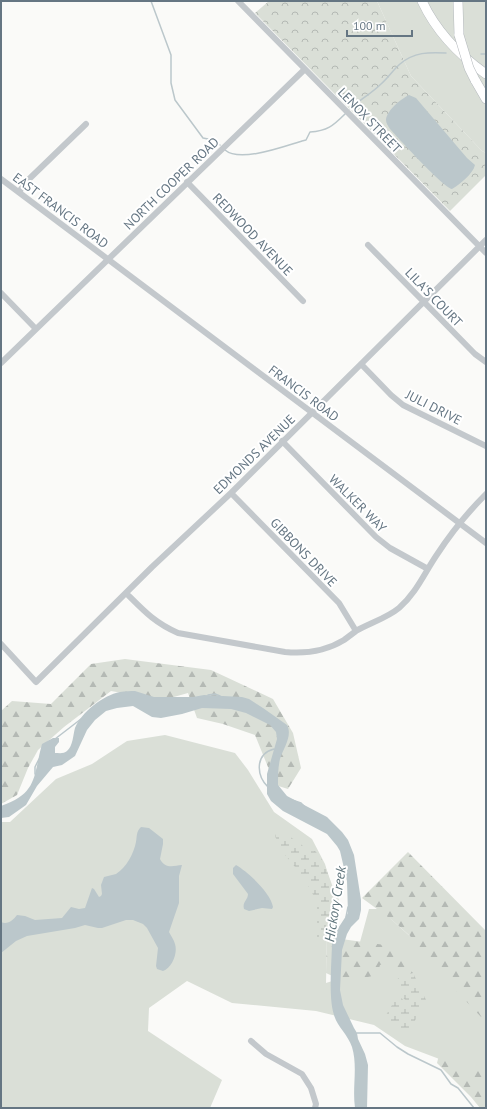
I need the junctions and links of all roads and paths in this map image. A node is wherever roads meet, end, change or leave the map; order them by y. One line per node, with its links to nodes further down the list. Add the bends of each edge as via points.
1 (238, 1): 4 (street, LENOX STREET)
2 (422, 1): 5 (highway, via 451,44)
3 (458, 1): 6 (highway, bridge, via 459,35 469,68)
4 (305, 69): 9 (street, NORTH COOPER ROAD); 13 (street, LENOX STREET)
5 (486, 74)
6 (486, 99)
7 (86, 124): 10 (street, via 26,182)
8 (1, 179): 10 (street, EAST FRANCIS ROAD)
9 (187, 182): 15 (street, NORTH COOPER ROAD); 17 (street, REDWOOD AVENUE)
10 (19, 192): 15 (street, EAST FRANCIS ROAD)
11 (486, 240): 13 (street, EDMONDS AVENUE)
12 (368, 245): 18 (street, LILA'S COURT)
13 (479, 246): 14 (street, LENOX STREET); 18 (street, EDMONDS AVENUE)
14 (486, 253)
15 (108, 259): 19 (street, NORTH COOPER ROAD); 23 (street, FRANCIS ROAD)
16 (1, 293): 19 (street)
17 (303, 301)
18 (423, 301): 20 (street, LILA'S COURT); 22 (street, EDMONDS AVENUE)
19 (36, 329): 21 (street, NORTH COOPER ROAD)
20 (486, 362)
21 (1, 363)
22 (361, 364): 23 (street, EDMONDS AVENUE); 25 (street, JULI DRIVE, via 403,405)
23 (312, 413): 24 (street, EDMONDS AVENUE); 28 (street, FRANCIS ROAD)
24 (282, 442): 26 (street, EDMONDS AVENUE); 30 (street, WALKER WAY, via 376,537 390,548)
25 (486, 446)
26 (231, 492): 31 (street, EDMONDS AVENUE); 32 (street, GIBBONS DRIVE, via 339,603)
27 (486, 494): 28 (street)
28 (459, 523): 29 (street, FRANCIS ROAD); 30 (street)
29 (486, 543)
30 (428, 569): 32 (street, via 416,589 398,609)
31 (127, 594): 32 (street, via 152,619 178,633 285,652 300,653 328,648); 33 (street, EDMONDS AVENUE, via 36,682)
32 (356, 631)
33 (1, 644)
34 (251, 1041): 35 (street, via 266,1054 302,1074 312,1088)
35 (315, 1108)

